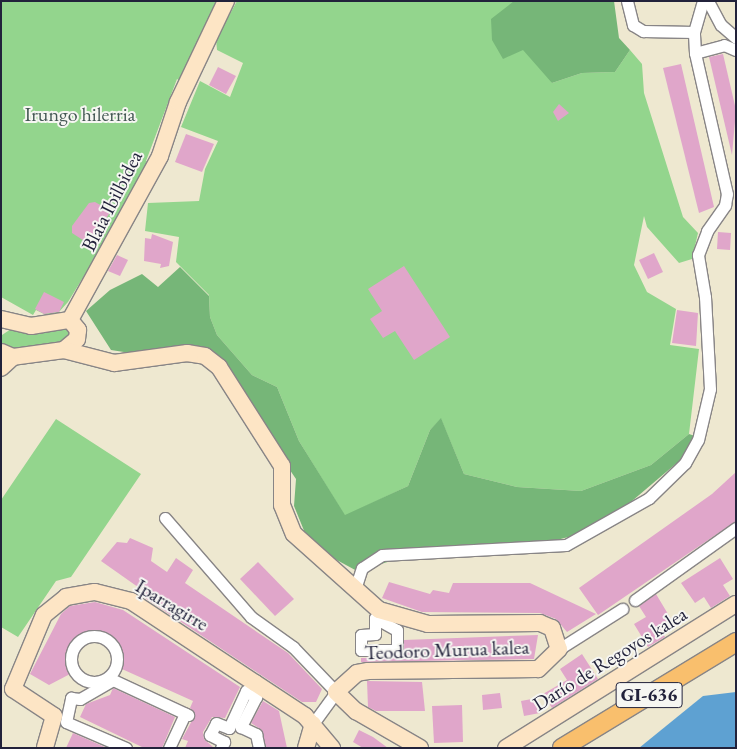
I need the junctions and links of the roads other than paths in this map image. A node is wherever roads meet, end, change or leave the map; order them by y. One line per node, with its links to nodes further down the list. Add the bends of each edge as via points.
1 (226, 1): 9 (street, Blaia Ibilbidea, via 178,102 160,156)
2 (627, 1): 5 (street, via 633,24 643,31)
3 (703, 1): 5 (street)
4 (708, 1): 6 (street, via 722,26)
5 (694, 32): 8 (street)
6 (736, 38)
7 (736, 50): 8 (street, via 724,45)
8 (694, 53): 16 (street, via 727,194 726,205 707,231 698,255 705,297 710,389 698,440 685,463 649,498 566,545 382,555 362,568)
9 (75, 320): 10 (street, via 31,326); 11 (street, Blaia Ibilbidea, via 72,346); 13 (street)
10 (3, 323)
11 (64, 350): 12 (street); 13 (street, Teodoro Murua kalea)
12 (5, 359)
13 (96, 360): 16 (street, Teodoro Murua kalea, via 128,363 187,353 205,356 219,367 282,466 282,504 294,534)
14 (165, 518): 24 (street, via 251,617 293,647)
15 (736, 528): 17 (street)
16 (355, 589): 21 (street, Teodoro Murua kalea, via 379,610 428,624 540,623 552,628)
17 (635, 600)
18 (736, 604): 34 (street, Darío de Regoyos kalea)
19 (622, 609): 21 (street)
20 (736, 642): 35 (main road, GI-636)
21 (559, 649): 24 (street, Teodoro Murua kalea, via 538,668 357,673)
22 (117, 668): 22 (street, via 99,684 87,682 72,673 76,671 74,648 88,635 102,636 110,641 113,665)
23 (7, 691): 25 (street, Iparragirre, via 44,616 66,597 96,592 131,601); 26 (street, via 54,716)
24 (336, 692): 25 (street); 33 (street, via 356,711)
25 (313, 724): 31 (street); 32 (street, Iparragirre)
26 (45, 748)
27 (126, 748): 28 (street, via 66,722 71,698 80,699 113,680 187,714)
28 (169, 748)
29 (222, 748): 30 (street, via 224,742 210,735 216,723 229,728 246,691 256,697 241,727 256,734)
30 (259, 748)
31 (306, 748)
32 (332, 748)
33 (420, 748)
34 (506, 748)
35 (562, 748)

